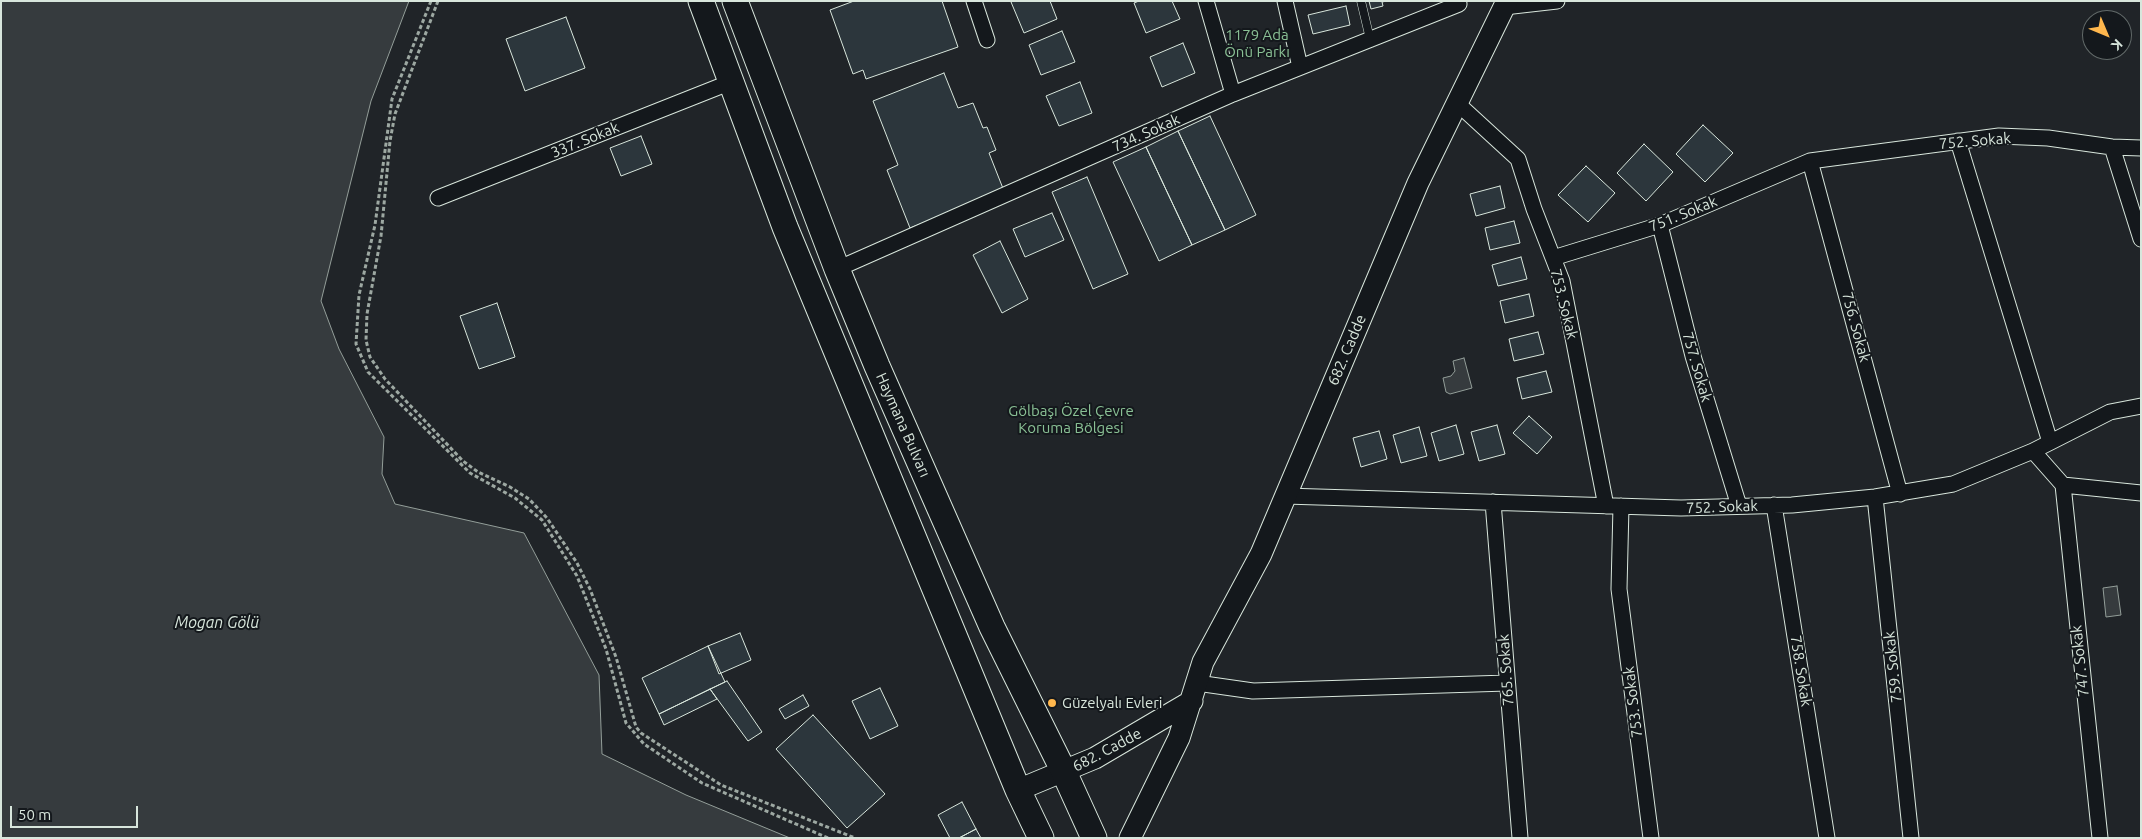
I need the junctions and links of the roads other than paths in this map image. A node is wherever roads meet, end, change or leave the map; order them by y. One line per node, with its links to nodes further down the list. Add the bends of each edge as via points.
1 (701, 1): 13 (highway, Haymana Bulvarı)
2 (735, 1): 24 (highway, Haymana Bulvarı)
3 (974, 1): 11 (street)
4 (1206, 1): 14 (street)
5 (1284, 1): 12 (street)
6 (1361, 1): 10 (lane)
7 (1557, 1): 9 (street)
8 (1462, 2): 10 (street, 734. Sokak)
9 (1505, 4): 15 (main road, 682. Cadde)
10 (1370, 39): 12 (street, 734. Sokak)
11 (987, 40)
12 (1300, 67): 14 (street, 734. Sokak)
13 (731, 82): 20 (street, 337. Sokak); 40 (highway, Haymana Bulvarı, via 785,227)
14 (1233, 94): 24 (street, 734. Sokak)
15 (1456, 103): 23 (street, 753. Sokak, via 1518,159); 31 (main road, 682. Cadde, via 1418,183)
16 (1958, 142): 17 (street, 752. Sokak, via 1999,136 2048,138); 19 (street, 752. Sokak); 26 (street)
17 (2112, 147): 18 (street, 752. Sokak); 22 (street)
18 (2141, 148)
19 (1810, 161): 21 (street, 751. Sokak); 30 (street, 756. Sokak)
20 (438, 198)
21 (1660, 225): 23 (street, 751. Sokak); 36 (street, 757. Sokak, via 1693,356)
22 (2141, 239)
23 (1553, 258): 35 (street, 753. Sokak, via 1562,282)
24 (837, 269): 39 (highway, Haymana Bulvarı, via 992,626)
25 (2141, 406): 26 (street, 752. Sokak, via 2110,412)
26 (2050, 442): 27 (street, 752. Sokak)
27 (2032, 451): 28 (street); 30 (street, 752. Sokak, via 1953,484)
28 (2064, 485): 29 (street); 48 (street, 747. Sokak)
29 (2141, 493)
30 (1900, 494): 32 (street, 752. Sokak)
31 (1285, 496): 33 (street, 752. Sokak); 38 (main road, 682. Cadde, via 1261,554 1203,662)
32 (1874, 497): 34 (street, 752. Sokak); 47 (street, 759. Sokak)
33 (1493, 502): 35 (street, 752. Sokak); 37 (street, 765. Sokak)
34 (1774, 505): 36 (street, 752. Sokak); 46 (street, 758. Sokak)
35 (1614, 506): 36 (street, 752. Sokak); 45 (street, 753. Sokak, via 1619,589)
36 (1739, 506)
37 (1507, 682): 38 (street); 44 (street, 765. Sokak)
38 (1194, 692): 39 (main road, 682. Cadde, via 1129,739); 43 (main road, 682. Cadde, via 1179,738)
39 (1064, 772): 40 (main road, 682. Cadde); 42 (highway, Haymana Bulvarı)
40 (1018, 790): 41 (highway, Haymana Bulvarı)
41 (1041, 838)
42 (1094, 838)
43 (1130, 838)
44 (1520, 838)
45 (1651, 838)
46 (1826, 838)
47 (1911, 838)
48 (2100, 838)

